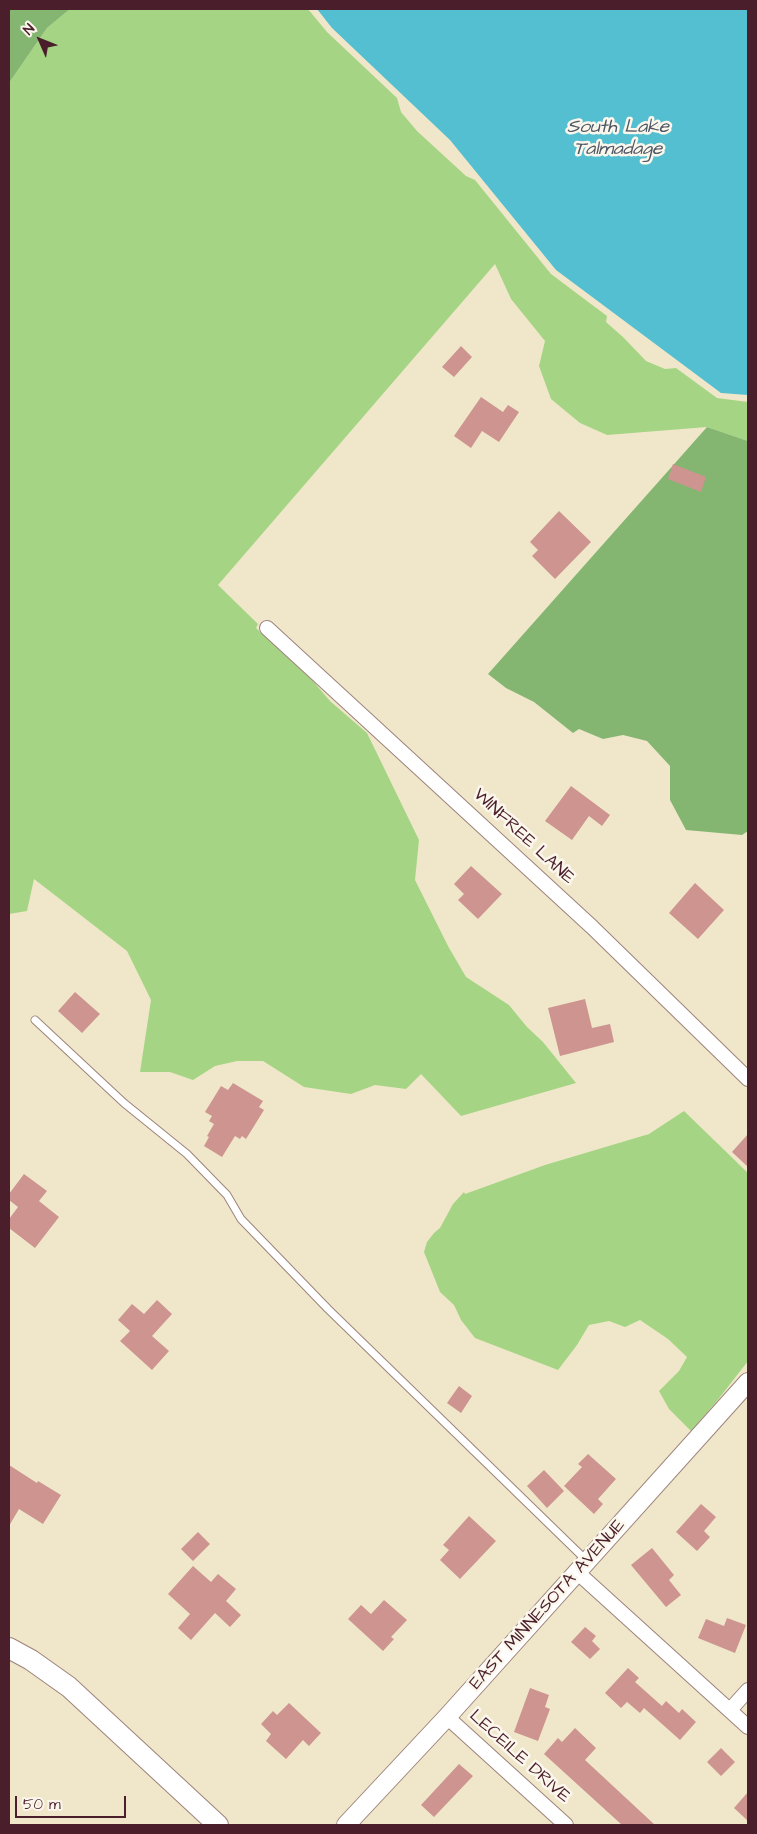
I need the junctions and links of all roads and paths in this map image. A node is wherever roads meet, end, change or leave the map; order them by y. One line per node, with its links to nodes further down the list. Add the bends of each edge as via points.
1 (267, 628): 3 (street, WINFREE LANE)
2 (35, 1020): 5 (lane, via 124,1103 188,1154 227,1195 241,1219)
3 (746, 1073)
4 (748, 1382): 5 (street, EAST MINNESOTA AVENUE)
5 (582, 1567): 8 (street); 9 (street, EAST MINNESOTA AVENUE)
6 (9, 1648): 11 (main road, via 69,1687)
7 (748, 1690): 8 (street)
8 (730, 1710): 10 (street)
9 (447, 1717): 12 (street, EAST MINNESOTA AVENUE); 13 (street, LECEILE DRIVE)
10 (748, 1727)
11 (218, 1825)
12 (346, 1825)
13 (566, 1825)

